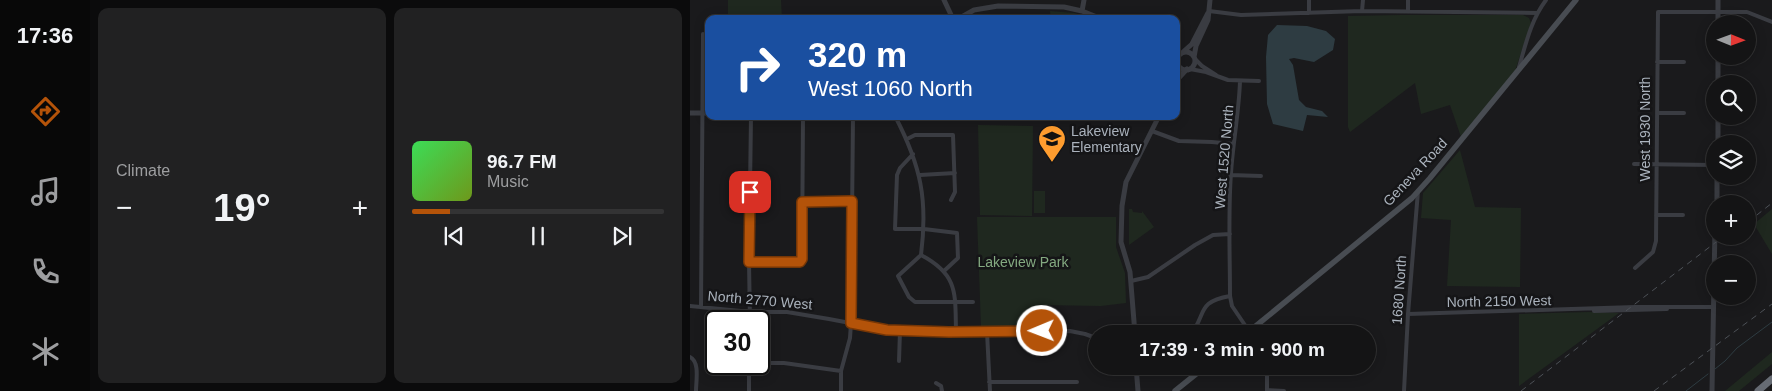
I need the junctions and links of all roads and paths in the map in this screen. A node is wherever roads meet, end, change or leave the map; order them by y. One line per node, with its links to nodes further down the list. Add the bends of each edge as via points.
1 (944, 0): 17 (street)
2 (1084, 0): 10 (street)
3 (1210, 0): 11 (street)
4 (1309, 0): 14 (street)
5 (1363, 0): 12 (street)
6 (1408, 0): 13 (street)
7 (1546, 0): 15 (street)
8 (1576, 0): 28 (main road, Geneva Road)
9 (1718, 0): 16 (street)
10 (1082, 10): 18 (street, via 987,7); 19 (street)
11 (1210, 11): 14 (street); 22 (street, via 1192,44); 23 (street)
12 (1362, 11): 13 (street); 14 (street)
13 (1408, 11): 15 (street)
14 (1309, 13)
15 (1536, 13): 28 (street)
16 (1718, 13): 20 (street, via 1750,13); 24 (street, West 1930 North, via 1658,12)
17 (951, 15)
18 (965, 15)
19 (1093, 15)
20 (1772, 22)
21 (703, 34): 33 (street)
22 (1180, 53): 23 (street, via 1189,52)
23 (1194, 58): 27 (street, via 1194,64); 29 (street)
24 (1657, 62): 25 (street); 36 (street, West 1930 North)
25 (1684, 62)
26 (1180, 63): 27 (street)
27 (1188, 69): 29 (street); 30 (street)
28 (1517, 72): 55 (main road, Geneva Road)
29 (1216, 76): 31 (street)
30 (1180, 77)
31 (1240, 81): 32 (street); 46 (street, West 1520 North)
32 (1259, 81)
33 (705, 87)
34 (690, 113): 35 (street)
35 (705, 113)
36 (1657, 113): 37 (street); 49 (street, West 1930 North)
37 (1684, 113)
38 (706, 120): 72 (street)
39 (751, 120): 64 (street)
40 (803, 120): 58 (street)
41 (853, 120): 57 (street)
42 (897, 120): 45 (street)
43 (1157, 120): 44 (street)
44 (1152, 131): 46 (street, via 1179,141); 67 (street, via 1123,194 1121,242)
45 (907, 139): 47 (street); 51 (street, via 915,135 954,135)
46 (1233, 144): 52 (street, West 1520 North)
47 (912, 154): 53 (street); 61 (street, via 896,175 895,228)
48 (1634, 164): 49 (street)
49 (1656, 165): 50 (street); 59 (street, West 1930 North)
50 (1706, 165)
51 (955, 173): 53 (street); 56 (street, via 955,192)
52 (1230, 175): 54 (street); 62 (street, West 1520 North)
53 (920, 176): 61 (street)
54 (1261, 176)
55 (1418, 191): 77 (street, 1680 North); 82 (main road, Geneva Road, via 1402,208)
56 (951, 200)
57 (852, 201): 58 (street); 78 (street)
58 (802, 202): 64 (street, via 800,262)
59 (1656, 215): 60 (street); 65 (street, West 1930 North, via 1655,246 1649,256)
60 (1683, 215)
61 (924, 229): 63 (street); 66 (street, via 957,233 958,258)
62 (1230, 234): 67 (street, via 1213,235 1148,277); 68 (street, West 1520 North)
63 (921, 255): 66 (street); 69 (street, via 898,276 909,297 915,302)
64 (749, 262): 75 (street)
65 (1634, 268)
66 (944, 270): 69 (street, via 952,285)
67 (1131, 281): 79 (street)
68 (1230, 296): 80 (street, via 1211,301); 81 (street, via 1232,306)
69 (955, 302): 70 (street); 84 (street)
70 (973, 302)
71 (690, 306): 72 (street, North 2770 West)
72 (701, 306): 74 (street, North 2770 West)
73 (1714, 307): 77 (street, North 2150 West); 109 (street)
74 (734, 310)
75 (751, 310)
76 (770, 312): 78 (street, North 2770 West)
77 (1408, 314): 108 (street, 1680 North)
78 (851, 323): 83 (street, North 2770 West); 90 (street)
79 (1134, 325)
80 (1196, 325)
81 (1244, 325)
82 (1259, 325)
83 (900, 331): 84 (street, North 2770 West); 88 (street)
84 (956, 332): 85 (street, North 2770 West)
85 (988, 332): 86 (street, North 2770 West, via 1070,331); 96 (street)
86 (1088, 336)
87 (690, 357): 100 (street, via 694,360)
88 (900, 361)
89 (770, 363): 90 (street)
90 (841, 371): 102 (street)
91 (749, 375): 101 (street)
92 (1137, 375): 105 (street)
93 (1195, 375): 106 (main road)
94 (1267, 375): 99 (street)
95 (1772, 379): 110 (highway)
96 (989, 382): 97 (street); 104 (street)
97 (1077, 382)
98 (936, 383): 103 (street)
99 (1267, 390): 107 (street)
100 (696, 391)
101 (749, 391)
102 (841, 391)
103 (942, 391)
104 (990, 391)
105 (1138, 391)
106 (1175, 391)
107 (1284, 391)
108 (1404, 391)
109 (1712, 391)
110 (1758, 391)

